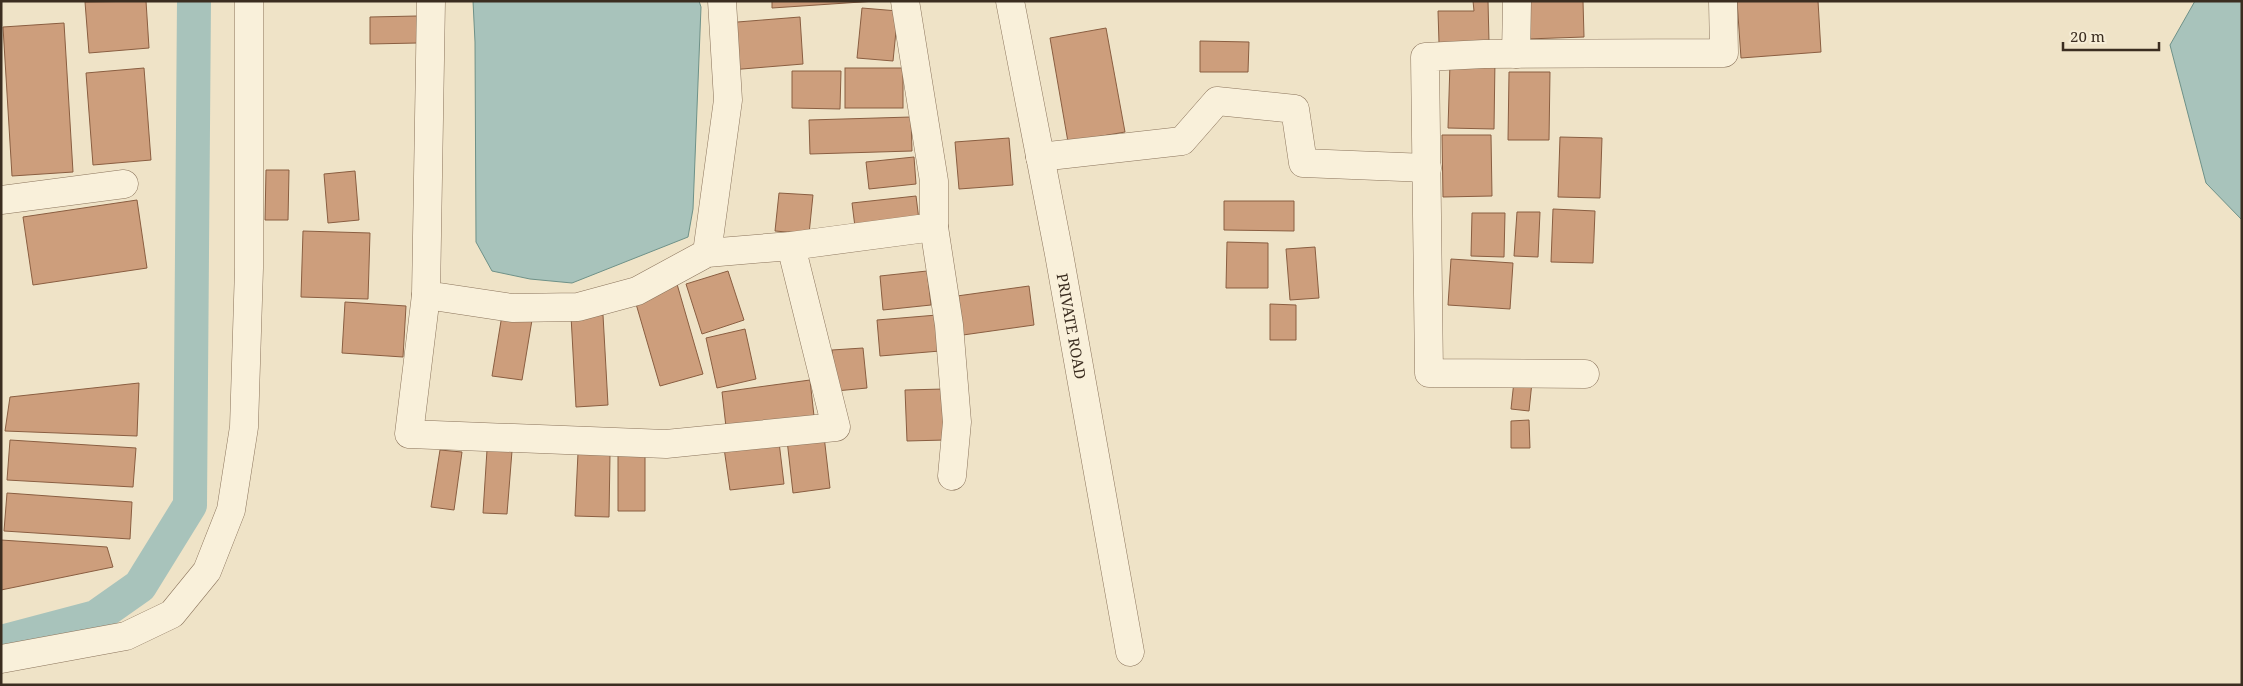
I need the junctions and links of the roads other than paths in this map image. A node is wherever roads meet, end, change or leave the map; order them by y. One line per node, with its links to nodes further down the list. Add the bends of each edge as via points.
1 (249, 1): 20 (street, via 249,268 244,417 232,510 207,571 172,614 126,636)
2 (431, 1): 16 (street)
3 (722, 1): 15 (street, via 728,100)
4 (905, 1): 13 (street, via 934,181)
5 (1010, 1): 9 (street, PRIVATE ROAD)
6 (1517, 1): 8 (street)
7 (1723, 1): 8 (street, via 1724,53)
8 (1516, 54): 10 (street, via 1426,57)
9 (1040, 156): 10 (street, via 1182,141 1217,101 1295,108 1303,163); 19 (street, PRIVATE ROAD)
10 (1427, 168): 17 (street, via 1429,373)
11 (124, 184): 12 (street)
12 (1, 200)
13 (934, 227): 14 (street); 18 (street, via 949,325 957,422)
14 (790, 246): 15 (street); 16 (street, via 836,427 666,444 409,434)
15 (707, 253): 16 (street, via 637,291 578,307 512,308)
16 (426, 295)
17 (1585, 374)
18 (952, 476)
19 (1130, 652)
20 (1, 659)

